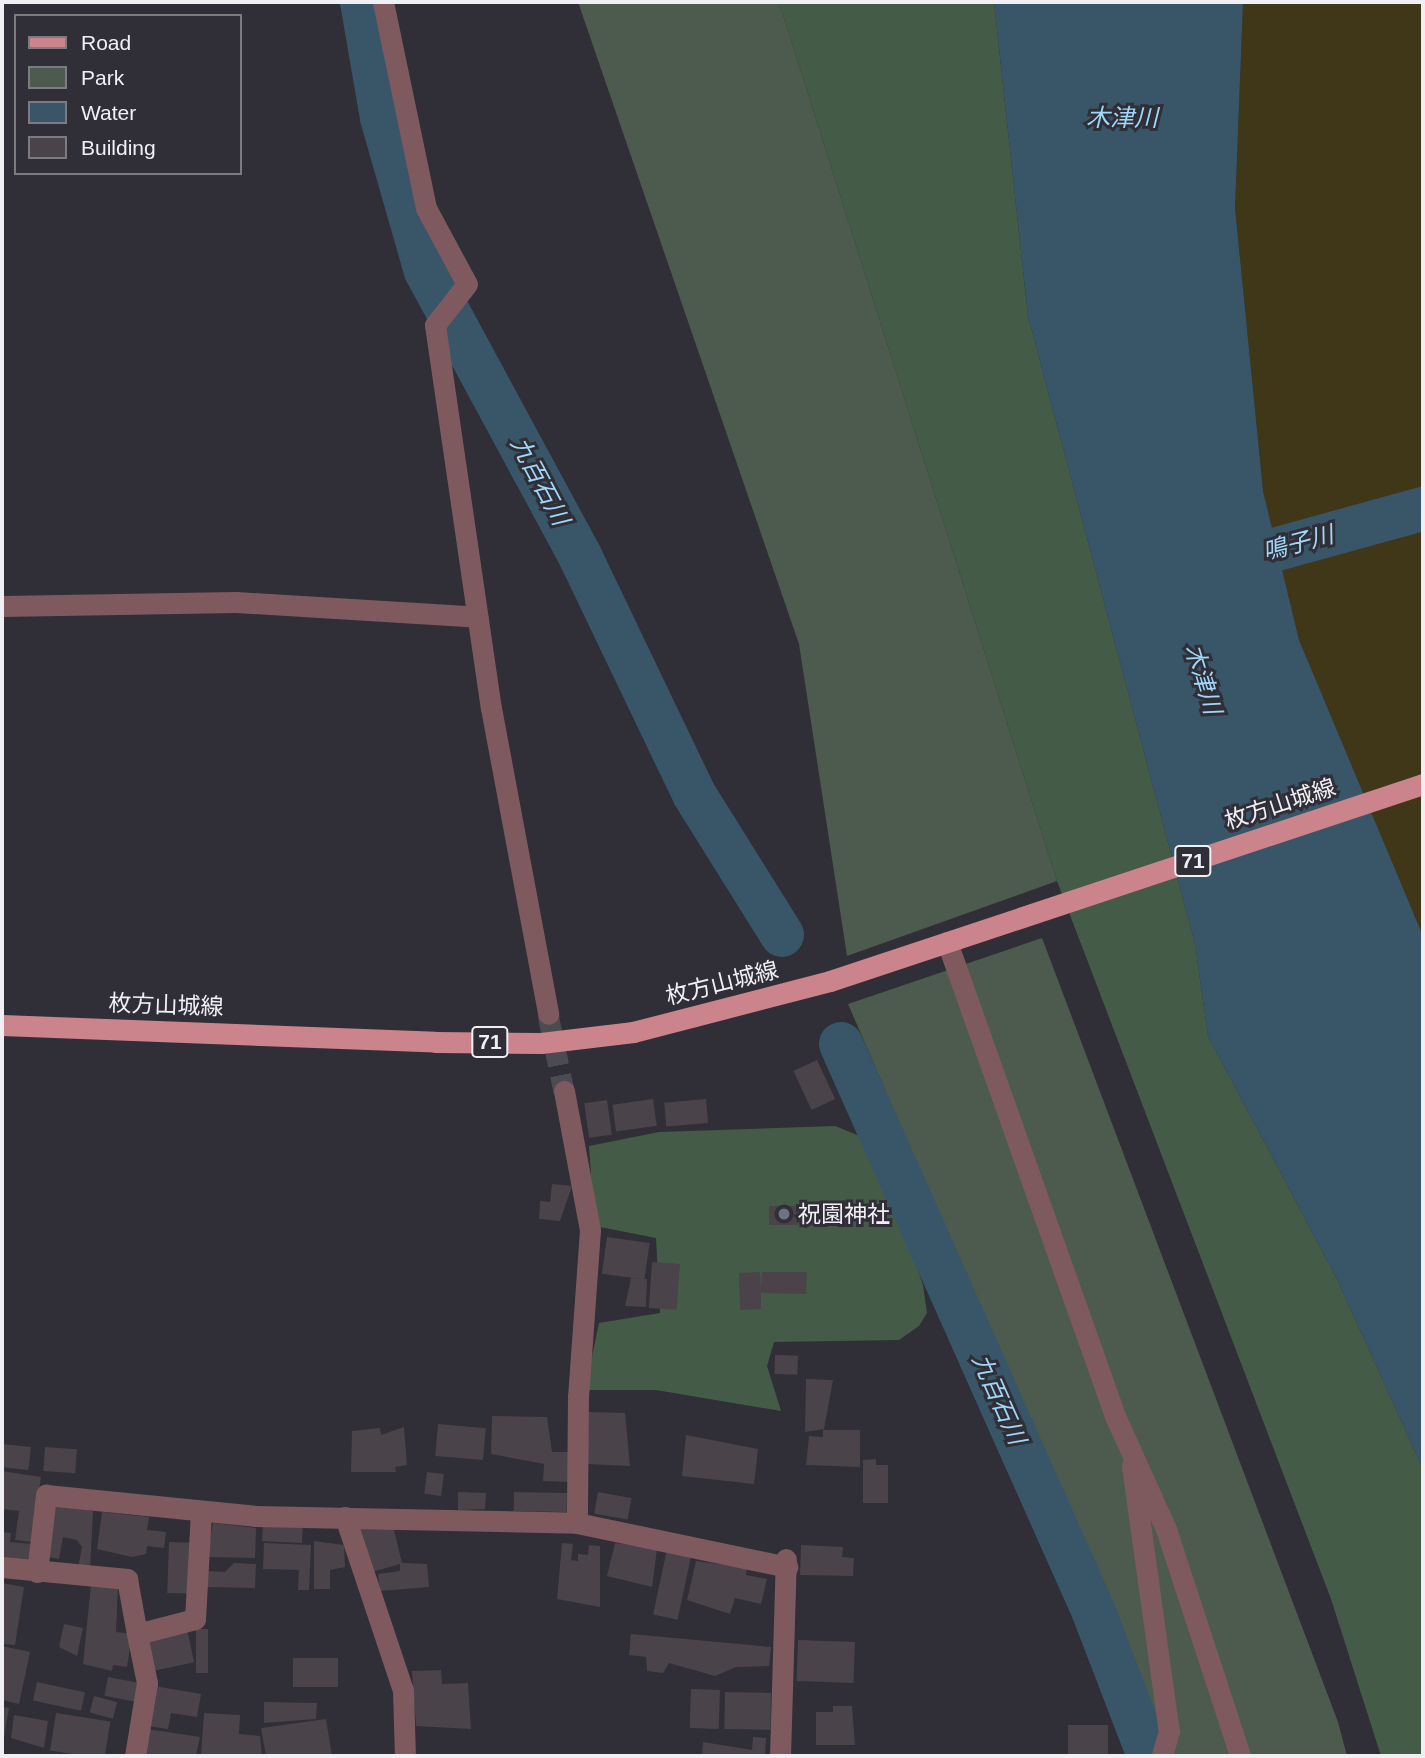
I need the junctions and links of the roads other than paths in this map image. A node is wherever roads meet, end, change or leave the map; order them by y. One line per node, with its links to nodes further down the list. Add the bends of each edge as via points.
1 (383, 2): 3 (street, via 426,208 467,284 435,325)
2 (2, 606): 3 (street, via 236,602)
3 (478, 617): 6 (street)
4 (1423, 784): 5 (main road, 枚方山城線 / 71)
5 (955, 940): 7 (main road, 枚方山城線 / 71, via 724,1013 541,1043); 9 (street)
6 (548, 1014)
7 (2, 1025)
8 (564, 1091): 12 (street, via 590,1230 578,1396)
9 (1132, 1457): 19 (street, via 1169,1731); 20 (street, via 1166,1529)
10 (201, 1513): 11 (street); 14 (street, via 46,1495); 15 (street, via 195,1619)
11 (345, 1517): 12 (street); 17 (street, via 403,1690)
12 (577, 1523): 18 (street, via 787,1563)
13 (2, 1567): 14 (street)
14 (37, 1572): 15 (street, via 127,1579)
15 (137, 1634): 16 (street, via 147,1683)
16 (135, 1756)
17 (405, 1756)
18 (780, 1756)
19 (1162, 1756)
20 (1240, 1756)

